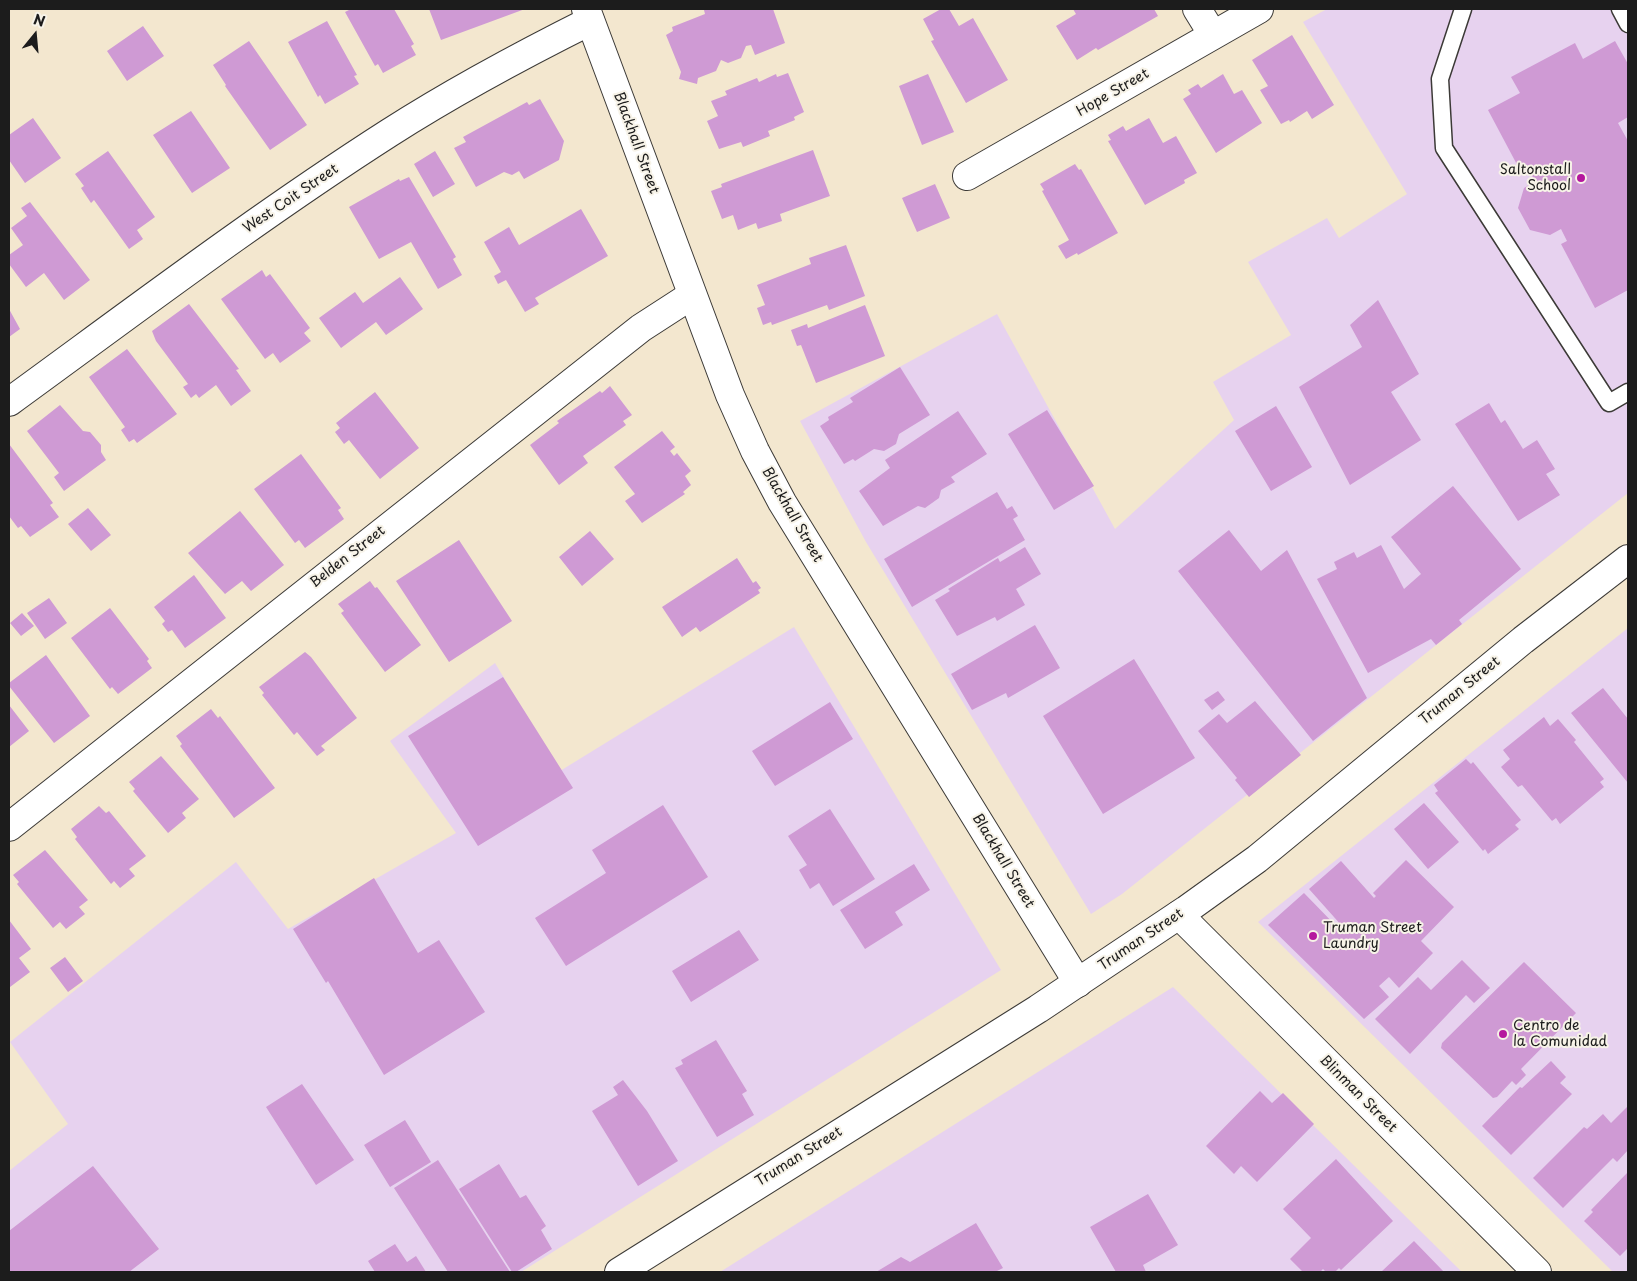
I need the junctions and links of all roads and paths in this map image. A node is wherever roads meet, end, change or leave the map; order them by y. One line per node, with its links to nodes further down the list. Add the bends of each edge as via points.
1 (1197, 9): 7 (street)
2 (1259, 9): 7 (street, Hope Street)
3 (1463, 9): 10 (lane, via 1440,80 1444,148 1609,403)
4 (1620, 9): 6 (lane)
5 (588, 15): 9 (street, Blackhall Street); 11 (street, West Coit Street, via 390,132 254,223)
6 (1628, 24)
7 (1213, 35): 8 (street, Hope Street)
8 (967, 176)
9 (692, 295): 13 (street, Belden Street, via 633,334); 15 (street, Blackhall Street, via 730,395 782,502)
10 (1628, 392)
11 (9, 402)
12 (1628, 559): 14 (street, Truman Street, via 1523,640 1257,858)
13 (9, 826)
14 (1178, 915): 15 (street, Truman Street); 17 (street, Blinman Street)
15 (1078, 983): 16 (street, Truman Street)
16 (619, 1272)
17 (1537, 1272)

